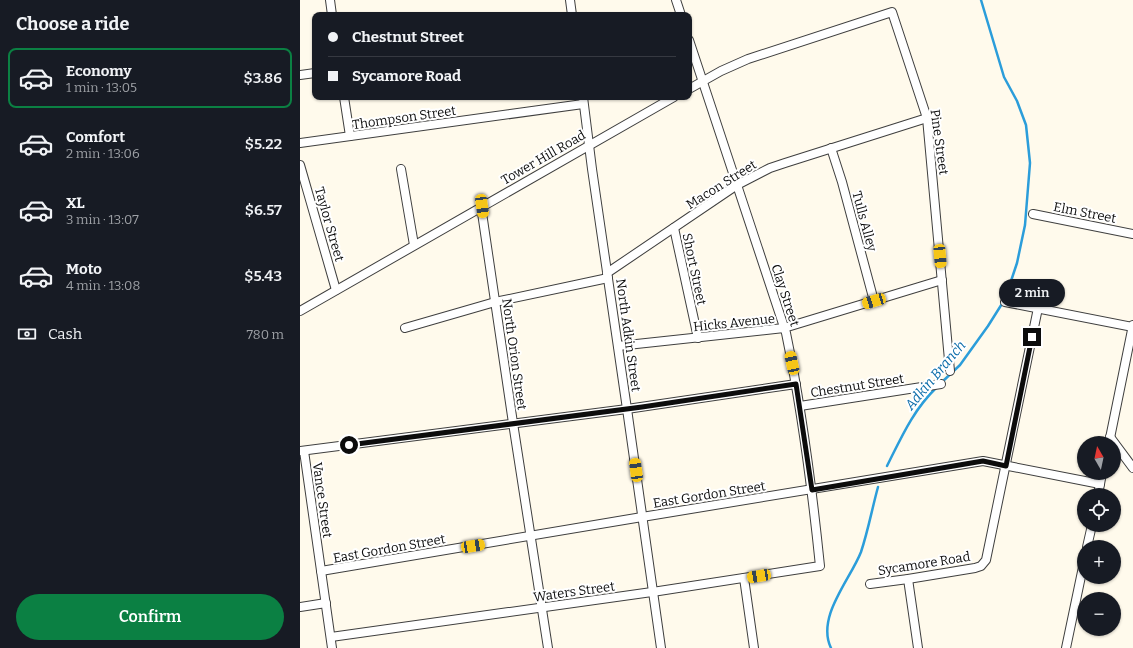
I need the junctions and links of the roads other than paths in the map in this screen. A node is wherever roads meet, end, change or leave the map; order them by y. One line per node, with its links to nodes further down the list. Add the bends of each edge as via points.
1 (330, 0): 4 (street)
2 (570, 0): 5 (street)
3 (676, 0): 6 (street)
4 (332, 12)
5 (572, 12)
6 (680, 12)
7 (692, 49): 10 (street, Clay Street)
8 (312, 73): 9 (street)
9 (300, 75)
10 (703, 81): 11 (street); 15 (street, Pine Street, via 748,59 892,12); 22 (street, Clay Street)
11 (692, 87)
12 (344, 100): 16 (street)
13 (583, 100): 16 (street, Thompson Street); 18 (street, North Adkin Street)
14 (669, 100): 18 (street, Tower Hill Road)
15 (927, 118): 19 (street, Macon Street); 29 (street, Pine Street)
16 (350, 136): 17 (street, Thompson Street)
17 (300, 143)
18 (589, 145): 23 (street, Tower Hill Road); 28 (street, North Adkin Street)
19 (831, 148): 22 (street, Macon Street, via 770,168); 31 (street, Tulls Alley)
20 (300, 165): 30 (street, Taylor Street)
21 (401, 169): 27 (street)
22 (737, 185): 25 (street, Macon Street); 37 (street, Clay Street)
23 (482, 206): 27 (street, Tower Hill Road); 32 (street, North Orion Street)
24 (1033, 214): 26 (street, Elm Street)
25 (674, 228): 28 (street, Macon Street); 39 (street, Short Street)
26 (1133, 234)
27 (414, 245): 30 (street, Tower Hill Road)
28 (608, 276): 32 (street, Macon Street); 40 (street, North Adkin Street)
29 (942, 280): 31 (street, Hicks Avenue); 41 (street)
30 (336, 290): 35 (street, Tower Hill Road)
31 (874, 301): 37 (street, Hicks Avenue)
32 (495, 302): 36 (street, Macon Street); 46 (street, North Orion Street)
33 (1005, 302): 34 (street)
34 (1038, 308): 38 (street); 50 (street, Sycamore Road)
35 (300, 311)
36 (405, 328)
37 (784, 328): 39 (street, Hicks Avenue); 42 (street, Clay Street)
38 (1132, 330): 47 (street)
39 (698, 338): 40 (street, Hicks Avenue)
40 (618, 346): 45 (street, North Adkin Street)
41 (950, 371)
42 (796, 384): 44 (street, Clay Street); 45 (street, Chestnut Street)
43 (941, 384): 44 (street, Chestnut Street)
44 (800, 406): 55 (street, Clay Street)
45 (627, 408): 46 (street, Chestnut Street); 56 (street, North Adkin Street)
46 (512, 423): 48 (street, Chestnut Street); 57 (street, North Orion Street)
47 (1110, 436)
48 (302, 451): 59 (street, Vance Street)
49 (1121, 454): 51 (street)
50 (1006, 466): 53 (street, East Gordon Street); 55 (street, East Gordon Street, via 983,461); 61 (street, Sycamore Road, via 986,560 981,566)
51 (1133, 468)
52 (1101, 480): 53 (street)
53 (1100, 484): 54 (street)
54 (1099, 488)
55 (812, 490): 56 (street, East Gordon Street); 58 (street, Clay Street)
56 (642, 517): 57 (street, East Gordon Street); 64 (street, North Adkin Street)
57 (530, 536): 59 (street, East Gordon Street); 67 (street, North Orion Street)
58 (820, 566): 60 (street, Waters Street)
59 (321, 571): 65 (street, Vance Street)
60 (744, 578): 64 (street, Waters Street); 72 (street)
61 (908, 579): 62 (street, Sycamore Road); 73 (street)
62 (870, 584)
63 (1079, 584): 74 (street)
64 (653, 592): 67 (street, Waters Street); 71 (street, North Adkin Street)
65 (326, 603): 66 (street); 68 (street, Vance Street)
66 (300, 607)
67 (541, 608): 68 (street, Waters Street); 70 (street, North Orion Street)
68 (330, 637): 69 (street, Vance Street)
69 (332, 648)
70 (548, 648)
71 (661, 648)
72 (754, 648)
73 (918, 648)
74 (1066, 648)

